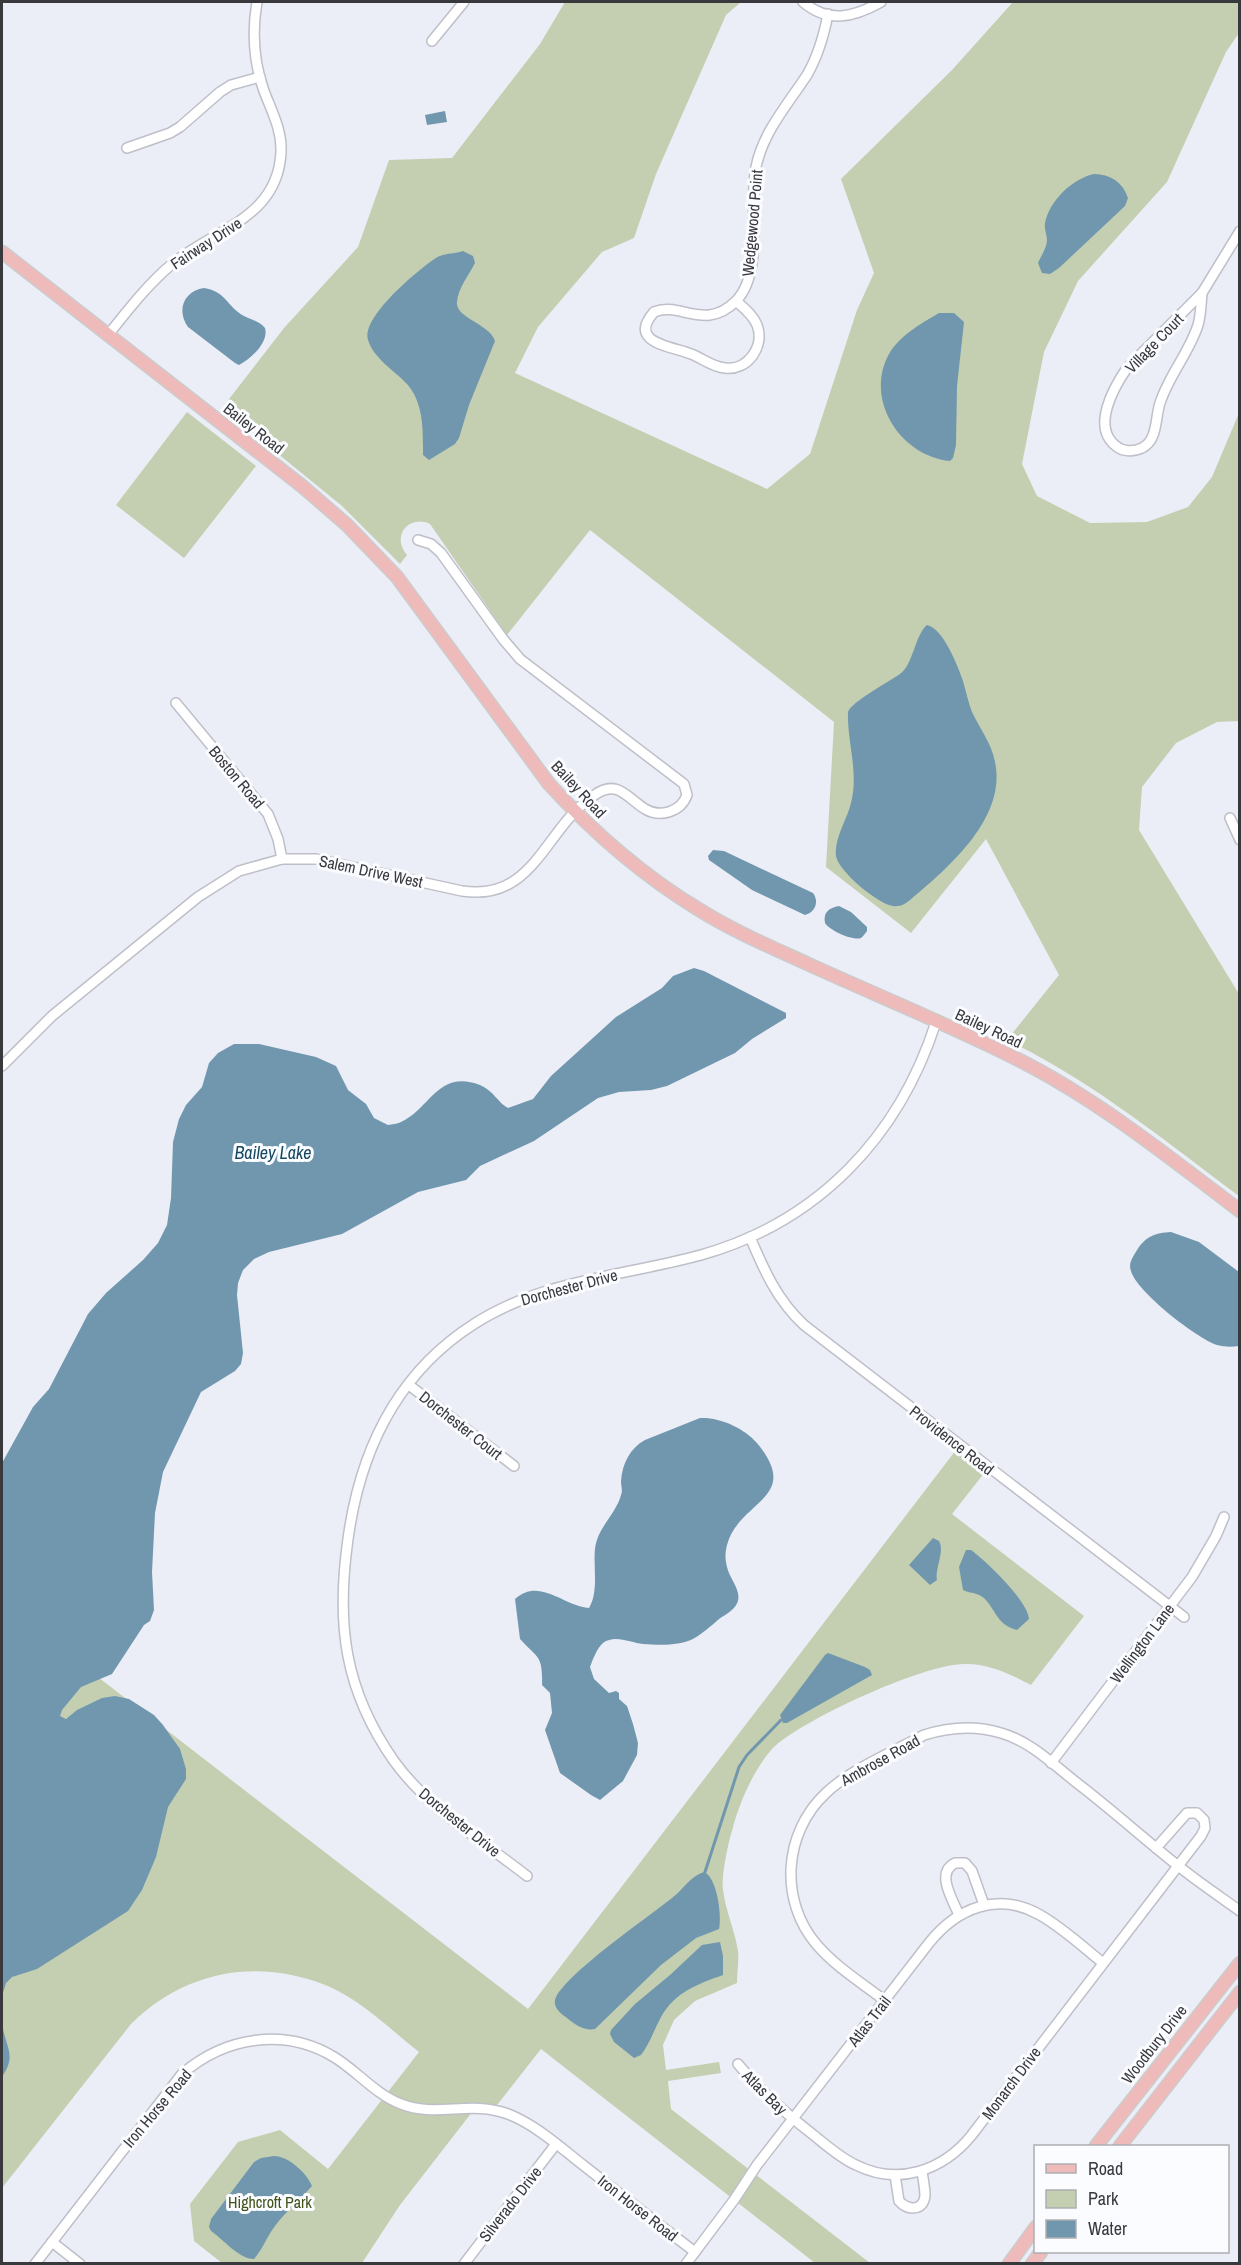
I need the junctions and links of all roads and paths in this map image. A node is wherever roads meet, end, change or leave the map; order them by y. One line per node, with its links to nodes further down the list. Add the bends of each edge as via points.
1 (257, 2): 7 (street, Fairway Drive, via 254,43)
2 (464, 2): 6 (street)
3 (803, 2): 5 (street)
4 (881, 2): 5 (street, via 852,15)
5 (828, 14): 12 (street, Wedgewood Point, via 812,66 769,132 756,165 751,269 745,289)
6 (432, 41)
7 (260, 77): 8 (street, via 231,85 170,133); 13 (street, Fairway Drive, via 278,123 282,152 270,192 241,222 201,243 165,270)
8 (127, 148)
9 (1239, 231): 11 (street, Village Court)
10 (2, 252): 13 (main road, Bailey Road)
11 (1202, 293): 11 (street, Village Court, via 1127,368 1118,382 1105,430 1113,445 1122,450 1142,448 1153,435 1165,388 1189,349)
12 (736, 301): 12 (street, via 707,315 661,309 647,323 648,335 655,344 725,369 742,365 755,352 760,335 754,320)
13 (108, 335): 16 (main road, Bailey Road, via 314,496 361,538 407,590 536,767)
14 (418, 540): 16 (street, Salem Drive West, via 441,553 516,655 682,782 687,790 686,799 674,810 656,813 626,793 611,789 596,794)
15 (176, 704): 19 (street, Boston Road, via 265,809 274,826)
16 (575, 812): 19 (street, Salem Drive West, via 525,873 510,884 485,893 316,859); 20 (main road, Bailey Road, via 634,864 699,910)
17 (1230, 818): 18 (street)
18 (1239, 840)
19 (282, 859): 21 (street, Salem Drive West, via 239,871 211,886 52,1016)
20 (936, 1022): 22 (main road, Bailey Road, via 1068,1086); 23 (street, Dorchester Drive, via 905,1096 849,1170 788,1218)
21 (2, 1066)
22 (1239, 1211)
23 (750, 1237): 24 (street, Dorchester Drive, via 700,1255 565,1285 514,1302 456,1337 428,1361); 27 (street, Providence Road, via 776,1293 804,1325)
24 (409, 1385): 25 (street, Dorchester Court); 32 (street, Dorchester Drive, via 374,1439 355,1495 342,1603 354,1682 377,1734 417,1788)
25 (514, 1466)
26 (1224, 1517): 27 (street, Wellington Lane, via 1203,1560)
27 (1170, 1606): 28 (street, Providence Road); 29 (street, Wellington Lane)
28 (1184, 1617)
29 (1051, 1763): 30 (street, Ambrose Road); 39 (street, Ambrose Road, via 1023,1742 1001,1733 962,1727 938,1731 841,1781 810,1812 798,1834 792,1860 791,1888 798,1916 827,1956)
30 (1156, 1848): 31 (street, Ambrose Road); 31 (street, Monarch Drive, via 1182,1816 1192,1812 1201,1816 1204,1832)
31 (1178, 1866): 34 (street, Ambrose Road); 36 (street, Monarch Drive)
32 (526, 1876)
33 (984, 1905): 35 (street, Atlas Trail); 35 (street, via 972,1871 965,1863 955,1863 945,1876); 36 (street, Atlas Trail, via 1018,1906 1040,1915)
34 (1239, 1911)
35 (958, 1915): 39 (street, Atlas Trail, via 939,1931)
36 (1103, 1963): 45 (street, Monarch Drive, via 962,2146 944,2161)
37 (1239, 1963): 43 (main road, Woodbury Drive)
38 (1239, 1992): 44 (main road)
39 (884, 2000): 41 (street, Atlas Trail)
40 (738, 2064): 41 (street, Atlas Bay)
41 (793, 2119): 46 (street, Monarch Drive, via 857,2166); 49 (street, Atlas Trail)
42 (556, 2144): 48 (street, Iron Horse Road, via 523,2121 493,2110 430,2110 402,2105 314,2047 274,2039 253,2040 214,2052 182,2074); 49 (street, Iron Horse Road); 52 (street, Silverado Drive)
43 (1097, 2145)
44 (1121, 2145)
45 (922, 2171): 46 (street, Monarch Drive); 46 (street, via 925,2198 914,2208 899,2201)
46 (896, 2175)
47 (1034, 2229): 54 (main road)
48 (52, 2242): 50 (street, Iron Horse Road); 51 (street)
49 (695, 2252): 53 (street, Atlas Trail)
50 (35, 2264)
51 (80, 2264)
52 (464, 2264)
53 (686, 2264)
54 (1008, 2264)

